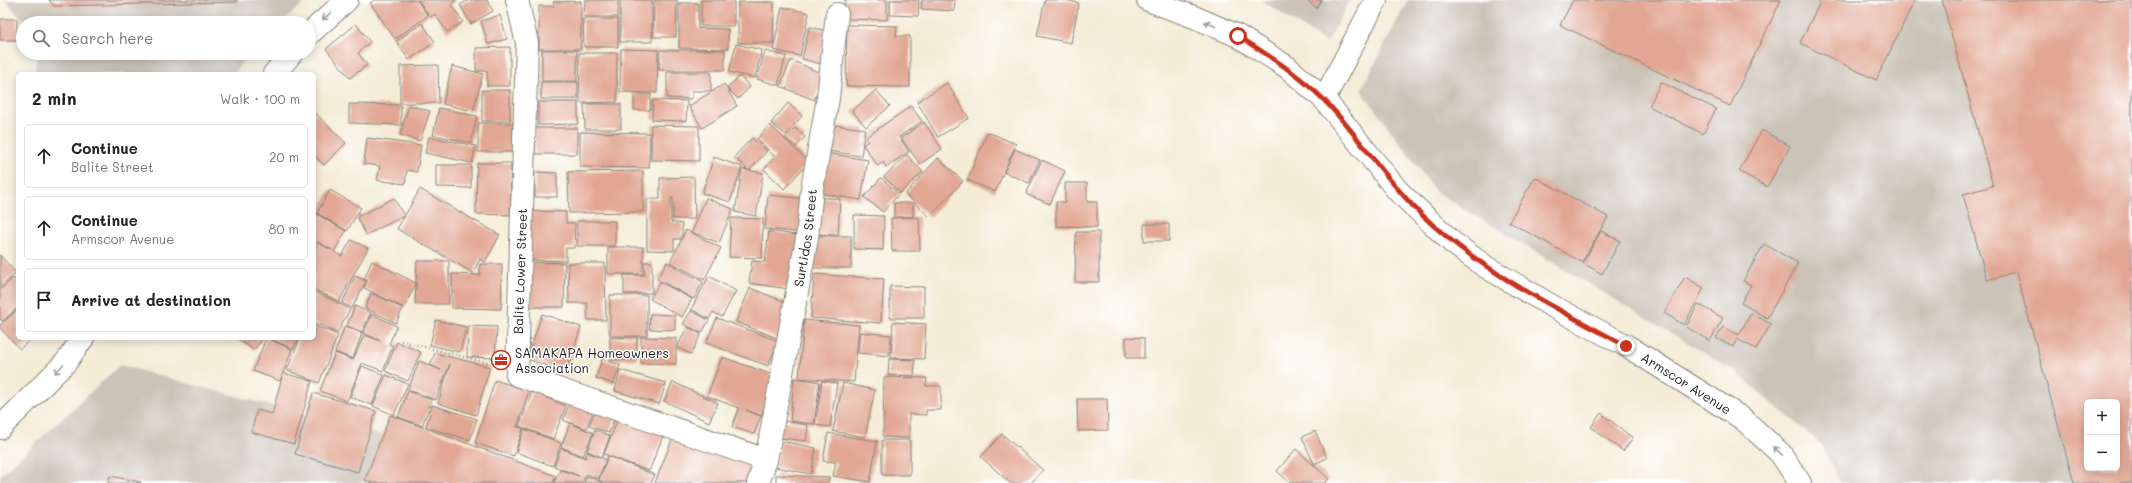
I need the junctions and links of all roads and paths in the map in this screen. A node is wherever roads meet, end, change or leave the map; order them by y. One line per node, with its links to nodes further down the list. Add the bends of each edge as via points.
1 (347, 0): 6 (main road, one-way to 6)
2 (517, 0): 12 (main road, Balite Lower Street, via 527,43)
3 (1148, 0): 9 (main road, Armscor Avenue, one-way to 3, via 1287,67 1238,36)
4 (1376, 0): 9 (main road)
5 (837, 14): 14 (main road, Surtidos Street, via 828,98 812,189 807,238)
6 (316, 28)
7 (286, 60): 8 (main road)
8 (276, 72)
9 (1324, 99): 16 (main road, Armscor Avenue, one-way to 9, via 1781,454 1744,419 1626,346 1492,270 1453,244 1398,191)
10 (82, 340): 13 (main road, one-way to 13, via 66,362)
11 (401, 341): 12 (path, via 490,363)
12 (517, 375): 14 (main road)
13 (0, 428)
14 (766, 460): 15 (main road, Surtidos Street)
15 (758, 483)
16 (1800, 483)

